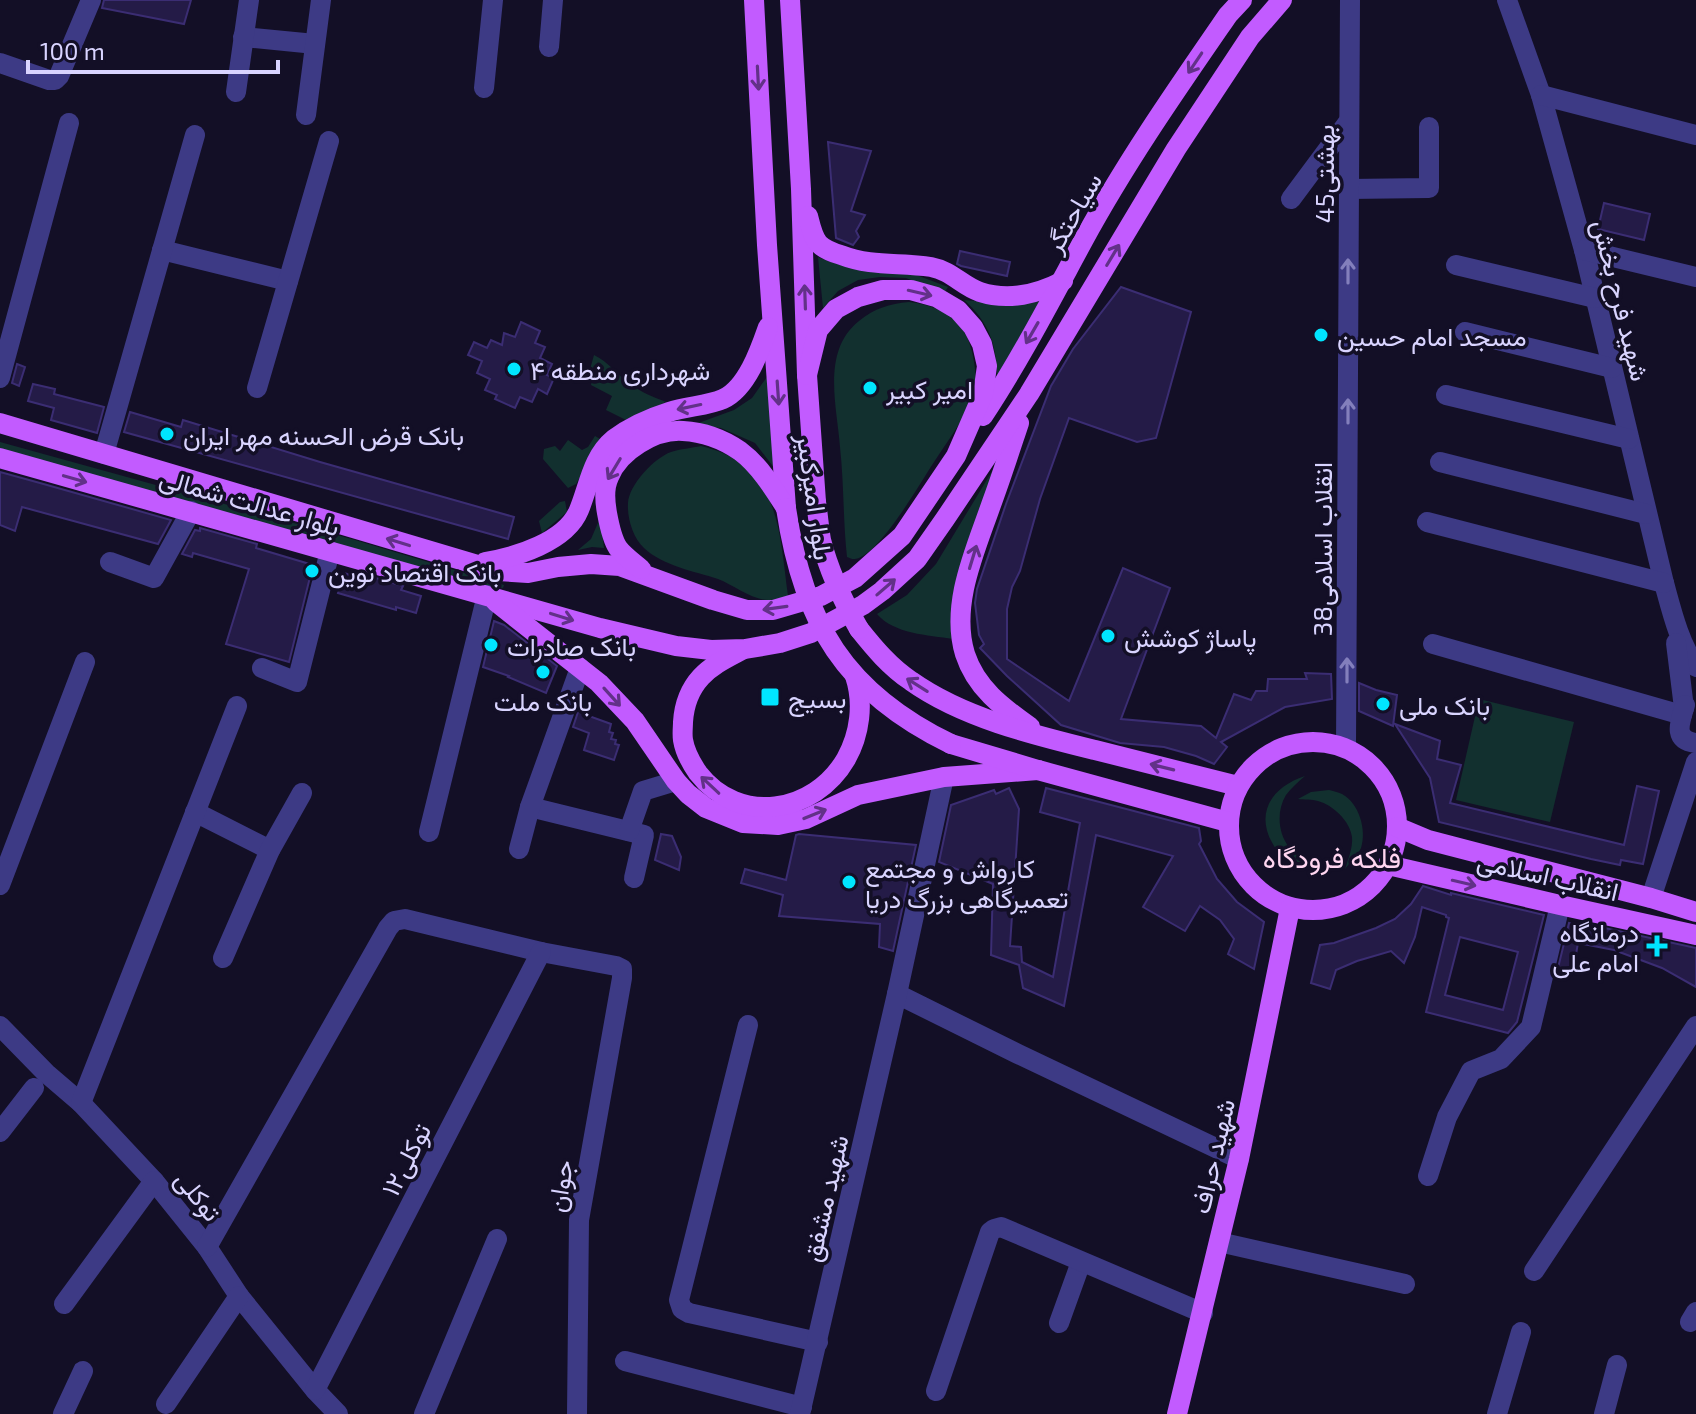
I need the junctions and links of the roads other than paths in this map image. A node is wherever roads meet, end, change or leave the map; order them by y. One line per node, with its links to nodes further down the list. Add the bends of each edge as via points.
1 (91, 0): 15 (street, via 55,80)
2 (249, 0): 12 (street)
3 (321, 0): 13 (street)
4 (493, 0): 16 (street)
5 (553, 0): 14 (street)
6 (754, 0): 36 (main road, بلوار امیرکبیر, one-way to 36)
7 (790, 0): 26 (main road, بلوار امیرکبیر)
8 (1242, 0): 34 (main road, سیاحتگر, one-way to 34, via 1152,126)
9 (1282, 0): 43 (main road, one-way to 9, via 1176,149 1250,37)
10 (1350, 0): 20 (street, بهشتی45)
11 (1510, 3): 18 (street, شهید فرح بخش)
12 (243, 37): 13 (street); 17 (street)
13 (315, 44): 19 (street)
14 (549, 47)
15 (0, 63)
16 (484, 88)
17 (236, 92)
18 (1541, 95): 24 (street); 30 (street, شهید فرح بخش)
19 (306, 115)
20 (1349, 121): 27 (street, بهشتی45); 28 (street)
21 (69, 123): 41 (street)
22 (1429, 127): 27 (street, via 1429,188)
23 (195, 135): 29 (street)
24 (1696, 135)
25 (329, 141): 33 (street)
26 (801, 189): 34 (main road, via 818,244 847,258 947,271 979,291 1002,295 1037,292); 40 (main road, بلوار امیرکبیر, one-way to 26)
27 (1349, 189): 38 (street, بهشتی45, one-way to 27)
28 (1291, 199)
29 (162, 250): 33 (street); 47 (street)
30 (1584, 250): 32 (street); 35 (street, شهید فرح بخش)
31 (1456, 265): 35 (street)
32 (1696, 277)
33 (288, 281): 42 (street)
34 (1063, 281): 48 (main road, سیاحتگر, one-way to 48)
35 (1595, 298): 39 (street, شهید فرح بخش)
36 (771, 315): 51 (main road, بلوار امیرکبیر, one-way to 51); 57 (main road, one-way to 57, via 758,357 726,398 634,426 611,442 594,465 581,508 568,525 517,556)
37 (1465, 332): 39 (street)
38 (1348, 349): 73 (street, 38انقلاب اسلامی, one-way to 38)
39 (1612, 368): 46 (street, شهید فرح بخش)
40 (807, 375): 48 (main road, one-way to 48, via 818,330 836,309 883,290 936,297 973,327 987,366 983,394); 72 (main road, بلوار امیرکبیر, one-way to 40, bridge, via 973,713 912,682 883,660 859,629 821,540)
41 (0, 378)
42 (257, 388)
43 (1029, 394): 63 (main road, one-way to 43, via 811,633 882,591 917,559); 72 (main road, one-way to 43, via 999,705 980,684 961,628 972,558)
44 (1446, 395): 46 (street)
45 (0, 423): 47 (main road, بلوار عدالت شمالی)
46 (1629, 439): 53 (street, شهید فرح بخش)
47 (104, 454): 57 (main road, بلوار عدالت شمالی, one-way to 47)
48 (956, 456): 58 (main road, one-way to 58, via 902,536 855,578 821,596 773,610 747,610)
49 (0, 458): 52 (main road, بلوار عدالت شمالی, one-way to 52)
50 (1440, 462): 53 (street)
51 (786, 508): 58 (main road, one-way to 58, via 756,467 725,442 680,430 654,435 619,459 607,479 605,503 617,547); 68 (main road, بلوار امیرکبیر, bridge, via 812,604 835,652)
52 (191, 511): 55 (main road, بلوار عدالت شمالی); 56 (street, via 154,578)
53 (1646, 514): 59 (street, شهید فرح بخش)
54 (1427, 522): 59 (street)
55 (330, 551): 60 (main road, بلوار عدالت شمالی); 66 (street, via 297,682)
56 (110, 562)
57 (473, 564): 58 (main road, بلوار عدالت شمالی, via 528,573 591,564)
58 (647, 575)
59 (1664, 583): 61 (street, شهید فرح بخش)
60 (487, 595): 63 (main road, بلوار عدالت شمالی, one-way to 63, via 662,643); 67 (main road); 86 (street)
61 (1673, 615): 65 (street, شهید فرح بخش); 71 (street, شهید فرح بخش)
62 (1433, 644): 71 (street)
63 (745, 649): 68 (main road, one-way to 63, via 858,728 852,748 830,780 795,803 751,807 706,783 690,762 683,740 684,710 693,687 721,661)
64 (85, 662): 91 (street)
65 (1696, 667)
66 (262, 668)
67 (580, 668): 77 (main road, one-way to 77, via 635,721); 81 (street)
68 (855, 676): 75 (main road, بلوار امیرکبیر, bridge, via 924,731)
69 (1696, 680): 71 (street)
70 (237, 706): 82 (street)
71 (1686, 725): 80 (street, شهید فرح بخش)
72 (1046, 738): 78 (main road, one-way to 72)
73 (1346, 748): 78 (main road, via 1297,743 1273,751); 84 (main road, via 1384,780)
74 (1696, 763): 80 (street)
75 (1038, 770): 76 (main road); 83 (main road, بلوار امیرکبیر)
76 (944, 777): 77 (main road, one-way to 76, via 706,808 743,823 778,825 806,819 858,795); 99 (street, شهید مشفق)
77 (676, 781): 85 (street, via 643,791)
78 (1238, 786): 83 (main road)
79 (302, 793): 88 (street)
80 (1683, 801): 92 (street)
81 (530, 807): 85 (street); 87 (street)
82 (195, 812): 88 (street); 104 (street)
83 (1228, 822): 94 (main road, via 1238,866 1269,899)
84 (1397, 827): 89 (main road); 92 (main road, انقلاب اسلامی, via 1428,840)
85 (629, 831): 90 (street, via 644,835)
86 (429, 832)
87 (519, 849)
88 (270, 850): 98 (street)
89 (1388, 865): 93 (main road, انقلاب اسلامی, one-way to 93); 94 (main road, via 1371,888 1347,904 1319,911)
90 (634, 878)
91 (0, 885)
92 (1651, 898): 95 (main road, انقلاب اسلامی)
93 (1560, 905): 96 (main road, انقلاب اسلامی); 107 (street, via 1531,1027 1501,1059 1471,1071 1447,1117)
94 (1290, 908): 106 (main road, شهید حراف)
95 (1696, 912)
96 (1696, 935)
97 (541, 952): 111 (street, via 405,919 394,921); 124 (street, توکلی۱۲); 131 (street, جوان, via 622,969 579,1220)
98 (223, 958)
99 (897, 994): 106 (street); 120 (street, شهید مشفق)
100 (748, 1025): 120 (street, via 679,1300 689,1313)
101 (0, 1026): 104 (street, توکلی)
102 (1696, 1026): 113 (street)
103 (34, 1088): 105 (street)
104 (81, 1103): 108 (street, توکلی)
105 (0, 1132)
106 (1239, 1159): 110 (main road, شهید حراف)
107 (1428, 1176)
108 (154, 1181): 111 (street, توکلی); 116 (street)
109 (497, 1239): 130 (street)
110 (1219, 1242): 114 (street); 117 (main road, شهید حراف)
111 (207, 1247): 115 (street, توکلی)
112 (1081, 1262): 117 (street); 118 (street); 125 (street, via 1001,1227 990,1232)
113 (1534, 1271)
114 (1405, 1284)
115 (239, 1296): 124 (street, توکلی); 126 (street)
116 (64, 1304)
117 (1203, 1313): 132 (main road, شهید حراف)
118 (1059, 1323)
119 (1521, 1332): 133 (street)
120 (818, 1342): 127 (street, شهید مشفق)
121 (625, 1361): 127 (street)
122 (1617, 1365): 134 (street)
123 (83, 1371): 128 (street)
124 (315, 1390): 129 (street, توکلی)
125 (936, 1391)
126 (166, 1404)
127 (801, 1411)
128 (63, 1414)
129 (338, 1414)
130 (424, 1414)
131 (577, 1414)
132 (1177, 1414)
133 (1497, 1414)
134 (1604, 1414)

